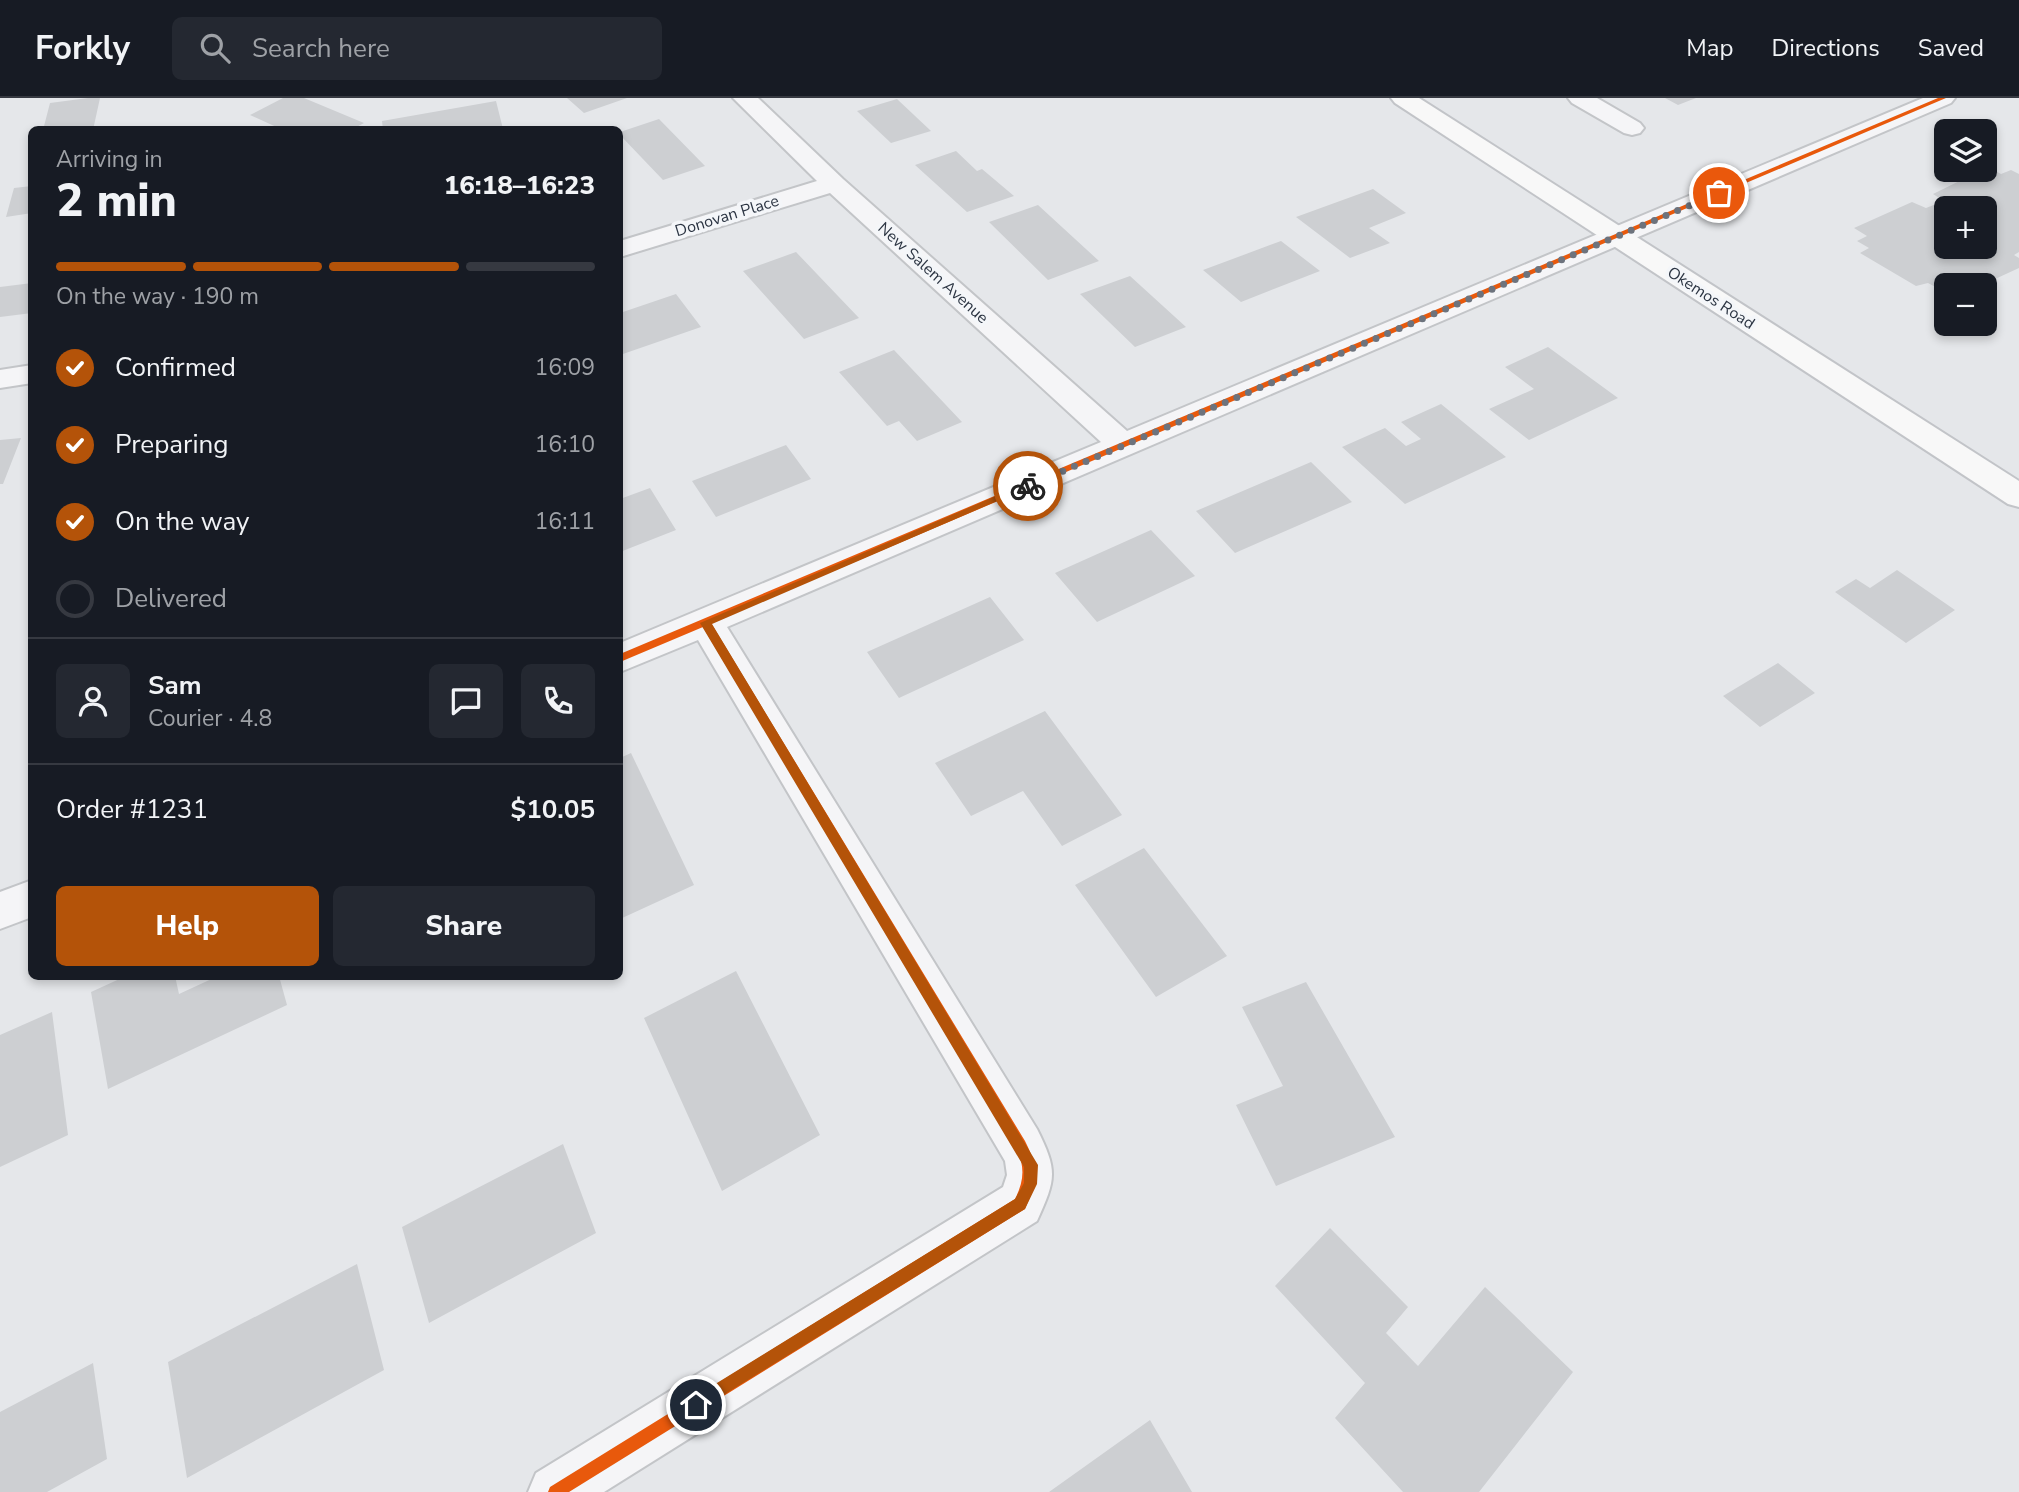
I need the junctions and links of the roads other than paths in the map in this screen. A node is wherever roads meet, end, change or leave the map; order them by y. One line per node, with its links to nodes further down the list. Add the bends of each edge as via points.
1 (745, 98): 6 (street, New Salem Avenue)
2 (1403, 98): 7 (main road, Okemos Road)
3 (1580, 98): 5 (street)
4 (1943, 98): 7 (street)
5 (1632, 128)
6 (834, 184): 8 (street, Donovan Place); 11 (street, New Salem Avenue)
7 (1617, 237): 11 (street); 12 (main road, Okemos Road)
8 (623, 248)
9 (28, 375): 10 (street)
10 (0, 379)
11 (1124, 445): 13 (street)
12 (2019, 496)
13 (706, 623): 14 (street); 17 (street, via 1021,1145 1031,1165 1030,1184 1020,1204)
14 (623, 657)
15 (28, 900): 16 (street)
16 (0, 911)
17 (555, 1492)

